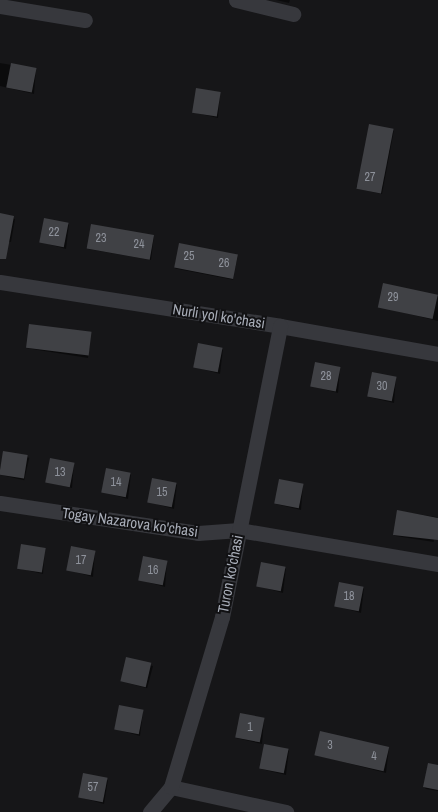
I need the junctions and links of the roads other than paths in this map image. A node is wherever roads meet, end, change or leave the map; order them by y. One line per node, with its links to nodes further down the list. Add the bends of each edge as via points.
1 (243, 1): 3 (street)
2 (0, 6): 4 (street)
3 (293, 14)
4 (85, 20)
5 (0, 282): 6 (street, Nurli yol ko'chasi)
6 (280, 326): 7 (street, Nurli yol ko'chasi); 9 (street, Turon ko'chasi)
7 (438, 354)
8 (0, 503): 9 (street, Togay Nazarova ko'chasi, via 198,532)
9 (239, 530): 10 (street, Togay Nazarova ko'chasi); 11 (street, Turon ko'chasi, via 222,617)
10 (438, 564)
11 (171, 788): 12 (street, Turon ko'chasi); 13 (street)
12 (150, 812)
13 (286, 812)

